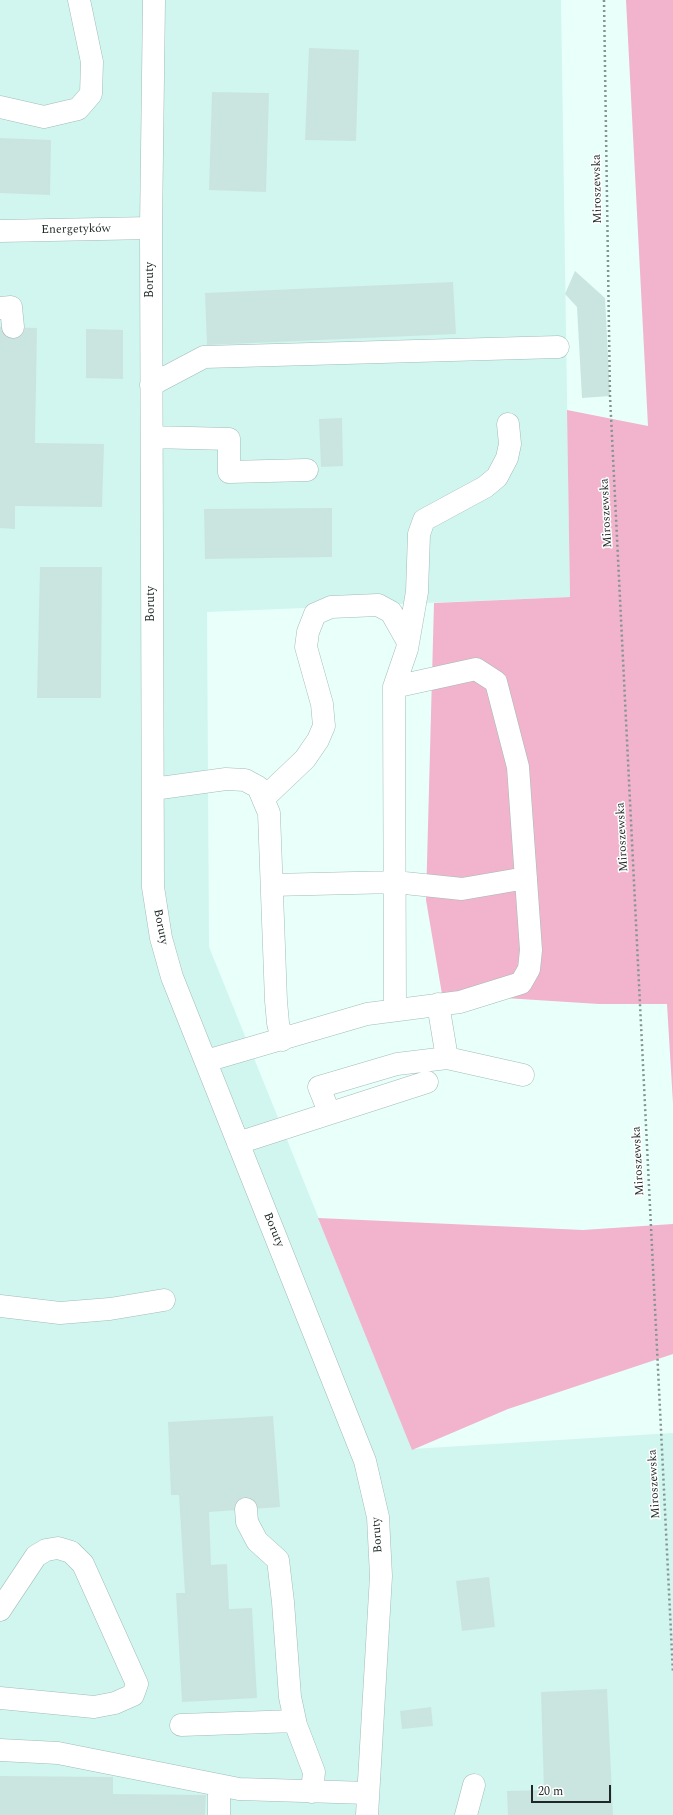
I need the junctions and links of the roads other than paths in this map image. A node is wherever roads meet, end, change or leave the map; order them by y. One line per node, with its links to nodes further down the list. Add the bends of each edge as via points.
1 (79, 0): 3 (street, via 92,62 90,94 78,109 44,117)
2 (154, 0): 4 (street, Boruty)
3 (0, 107)
4 (151, 228): 5 (street, Energetyków); 9 (street, Boruty)
5 (0, 231)
6 (0, 308): 7 (street, via 11,307)
7 (13, 327)
8 (558, 347): 9 (street, via 204,357)
9 (152, 385): 11 (street, Boruty)
10 (508, 424): 13 (street, via 510,444 507,458 497,477 485,487 424,520 419,534 417,592)
11 (152, 437): 12 (street, via 229,439 229,472); 15 (street, Boruty)
12 (307, 470)
13 (408, 642): 14 (street); 16 (street, via 391,612 378,605 331,607 315,614 308,632 306,647 322,704 324,726 305,759)
14 (394, 687): 17 (street, via 476,669 496,682 518,767); 18 (street)
15 (153, 789): 16 (street, via 226,779 245,780 258,787); 24 (street, Boruty, via 153,887 161,938 172,977)
16 (263, 799): 19 (street, via 269,813)
17 (526, 878): 18 (street, via 462,889); 20 (street, via 531,950 529,970 521,983 460,1002)
18 (395, 882): 19 (street); 21 (street)
19 (272, 885): 22 (street, via 276,1001)
20 (438, 1004): 21 (street); 23 (street)
21 (395, 1010): 22 (street, via 367,1014)
22 (282, 1040): 24 (street)
23 (447, 1058): 25 (street); 27 (street, via 396,1064 319,1087)
24 (206, 1061): 28 (street, Boruty)
25 (523, 1075)
26 (427, 1082): 27 (street)
27 (329, 1112): 28 (street)
28 (238, 1143): 40 (street, Boruty, via 365,1461 378,1517 381,1576)
29 (164, 1300): 30 (street, via 110,1309 60,1313)
30 (0, 1306)
31 (246, 1509): 34 (street, via 247,1522 257,1541 278,1560 290,1697)
32 (0, 1610): 33 (street, via 36,1556 46,1550 58,1548 70,1552 83,1564 137,1684 133,1695 116,1703 94,1707)
33 (0, 1698)
34 (295, 1721): 35 (street); 39 (street, via 314,1772)
35 (181, 1725)
36 (0, 1750): 37 (street, via 58,1753)
37 (219, 1785): 39 (street, via 239,1789); 41 (street)
38 (474, 1785): 43 (street)
39 (312, 1792): 40 (street)
40 (368, 1794): 42 (street, Boruty)
41 (219, 1815)
42 (367, 1815)
43 (466, 1815)

